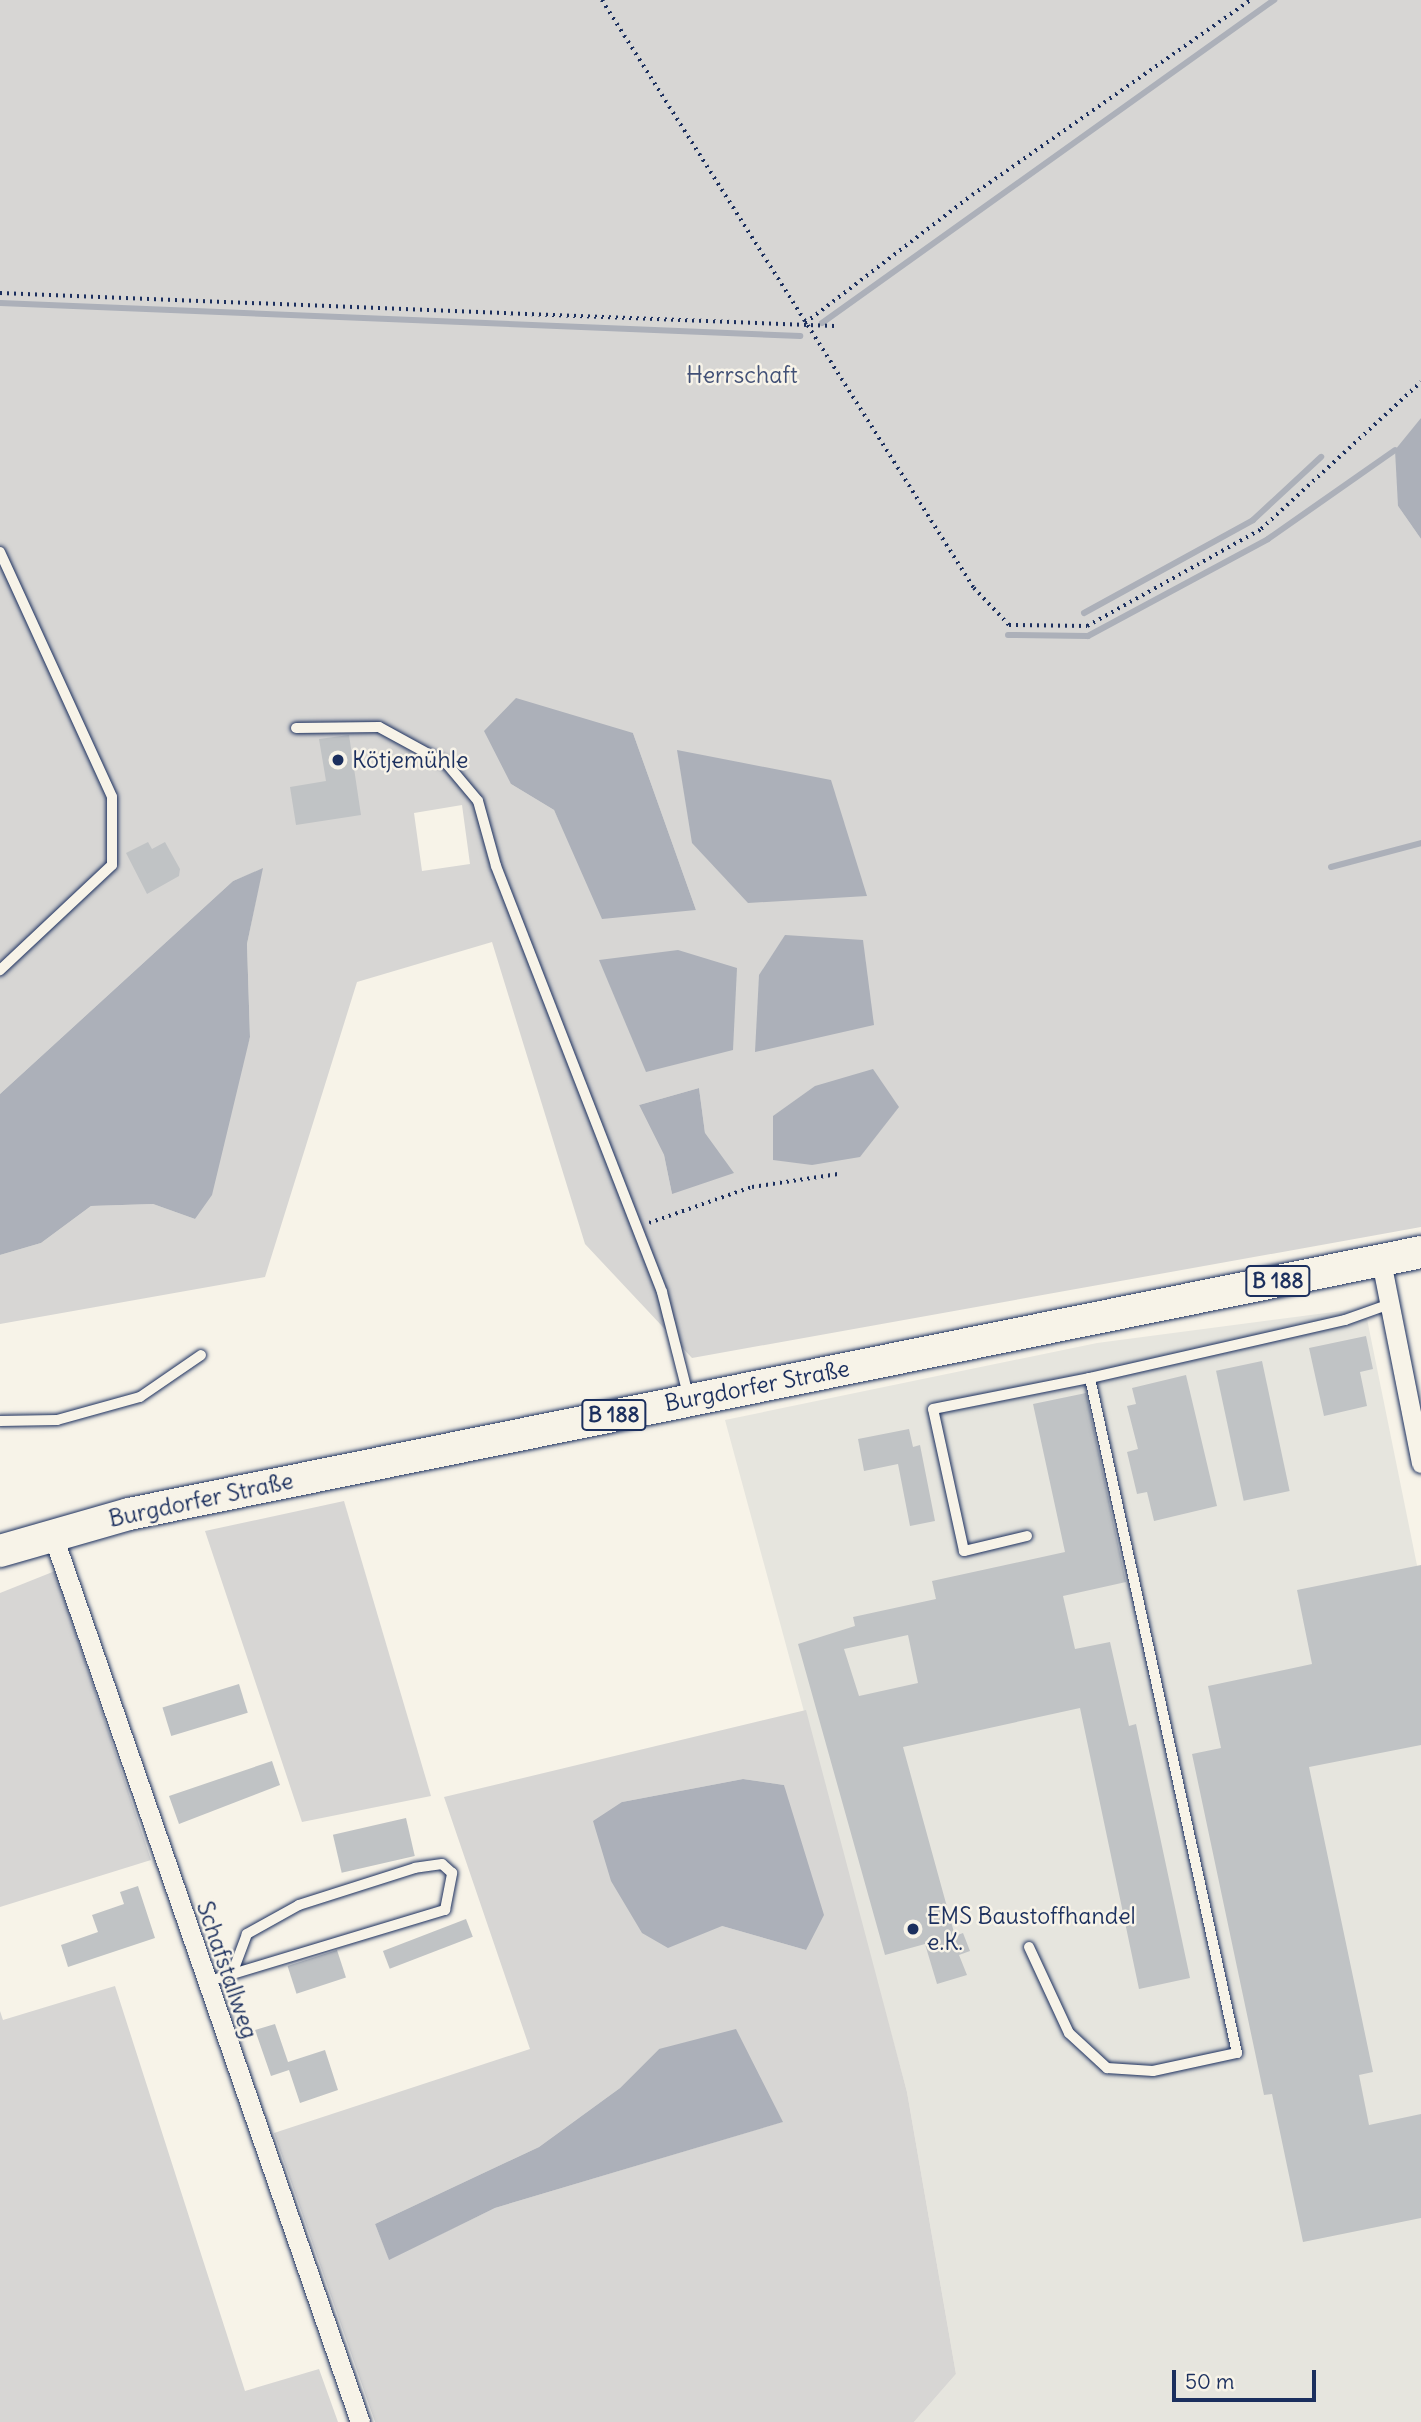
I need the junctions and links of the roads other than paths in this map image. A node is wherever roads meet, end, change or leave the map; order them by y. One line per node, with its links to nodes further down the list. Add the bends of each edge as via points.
1 (0, 552): 3 (lane, via 112,797 112,864)
2 (296, 728): 9 (lane, via 379,727 447,764 478,802 496,866 662,1292)
3 (0, 970)
4 (1421, 1252): 5 (main road, Burgdorfer Straße / B 188)
5 (1381, 1261): 6 (street); 9 (main road, Burgdorfer Straße / B 188)
6 (1390, 1304): 8 (lane, via 1345,1320); 11 (street)
7 (201, 1355): 10 (lane, via 139,1397 57,1420)
8 (1090, 1378): 13 (lane, via 933,1409 964,1550); 15 (lane, via 1237,2053 1153,2071 1107,2068 1069,2033)
9 (689, 1400): 12 (main road, Burgdorfer Straße / B 188)
10 (0, 1421)
11 (1421, 1463)
12 (52, 1533): 14 (main road, B 188); 17 (street, Schafstallweg)
13 (1027, 1536)
14 (0, 1551)
15 (1029, 1947)
16 (232, 1974): 16 (lane, via 445,1910 452,1873 442,1864 415,1868 299,1905 247,1934); 17 (lane)
17 (205, 1983): 18 (street, Schafstallweg)
18 (360, 2422)

